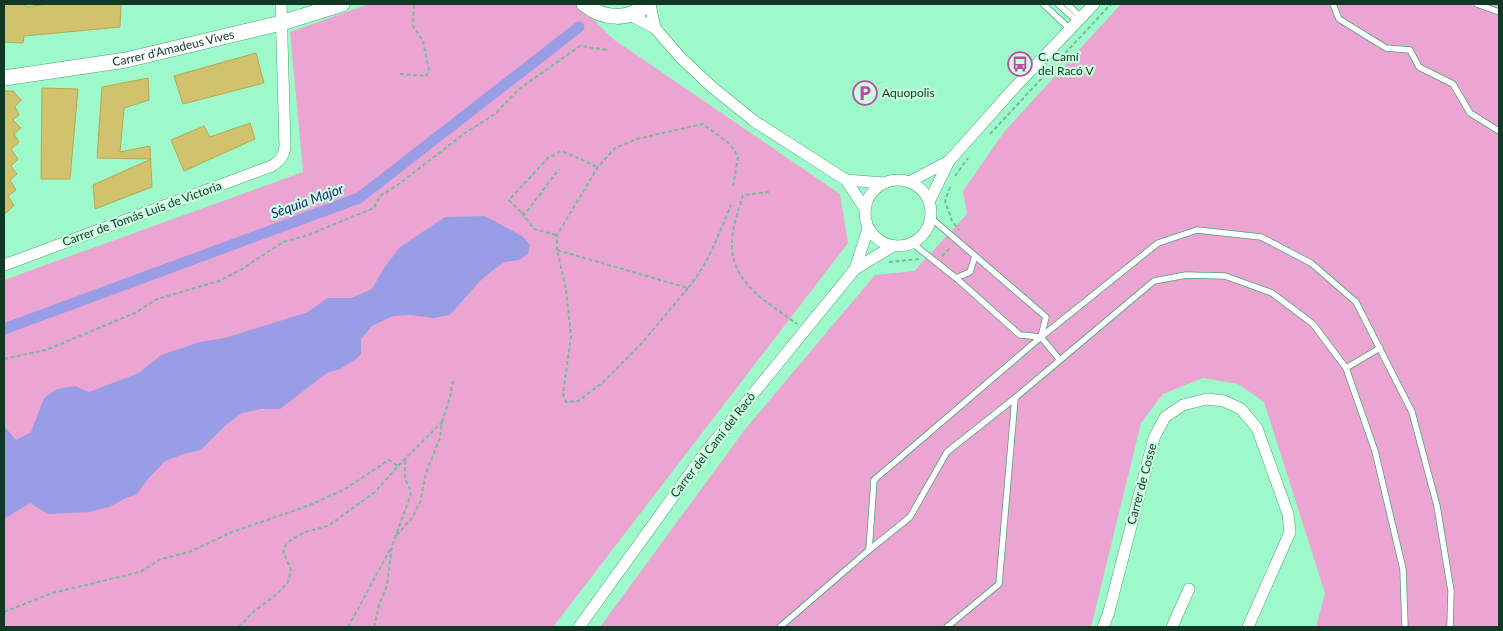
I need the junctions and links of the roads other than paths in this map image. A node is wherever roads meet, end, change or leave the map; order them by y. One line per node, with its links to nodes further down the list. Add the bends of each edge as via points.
1 (281, 4): 14 (street)
2 (342, 4): 14 (street, Carrer d'Amadeus Vives)
3 (584, 4): 12 (street, via 610,17)
4 (649, 4): 12 (street); 15 (street)
5 (1043, 4): 13 (lane)
6 (1058, 4): 13 (lane)
7 (1067, 4): 13 (lane)
8 (1094, 4): 13 (street)
9 (1333, 4): 17 (lane, via 1339,19 1386,48 1410,50 1419,67 1454,84 1470,113)
10 (1477, 4): 11 (lane)
11 (1499, 12)
12 (630, 15): 15 (street)
13 (1076, 22): 18 (street)
14 (281, 23): 16 (street, Carrer d'Amadeus Vives, via 126,60); 29 (street, Carrer de Tomás Luis de Victoria, via 285,146 280,161)
15 (655, 28): 19 (street, via 712,87 754,121)
16 (4, 78)
17 (1499, 131)
18 (949, 161): 20 (street); 22 (street)
19 (846, 180): 21 (street); 23 (street)
20 (909, 182): 21 (street, via 896,180); 22 (street, via 922,190)
21 (884, 183): 23 (street, via 871,193)
22 (929, 202): 24 (street)
23 (865, 209): 25 (street)
24 (931, 218): 26 (street, via 922,235); 28 (lane)
25 (868, 229): 27 (street, via 879,240); 30 (street, Carrer del Camí del Racó)
26 (912, 243): 27 (street); 31 (lane)
27 (893, 246): 30 (street, Carrer del Camí del Racó)
28 (975, 256): 31 (lane, via 970,272); 32 (lane, via 1046,317)
29 (4, 265)
30 (855, 269): 39 (street, Carrer del Camí del Racó, via 704,454)
31 (956, 278): 32 (lane, via 1020,335)
32 (1041, 337): 33 (lane, via 1158,243 1197,230 1261,237 1311,263 1356,302); 34 (lane); 37 (lane, via 874,480)
33 (1380, 348): 35 (lane); 46 (lane, via 1412,412 1437,506 1451,591)
34 (1059, 359): 35 (lane, via 1154,281 1186,275 1225,276 1272,293 1313,324); 36 (lane)
35 (1346, 368): 45 (lane, via 1375,451 1403,569)
36 (1015, 398): 37 (lane, via 947,452 910,517); 41 (lane, via 999,584)
37 (870, 550): 40 (lane)
38 (1189, 589): 43 (street)
39 (579, 627)
40 (780, 627)
41 (947, 627)
42 (1103, 627): 44 (street, Carrer de Cosse, via 1154,438 1165,417 1183,405 1207,399 1224,401 1241,410 1257,428 1288,514 1290,532)
43 (1172, 627)
44 (1248, 627)
45 (1405, 627)
46 (1450, 627)

